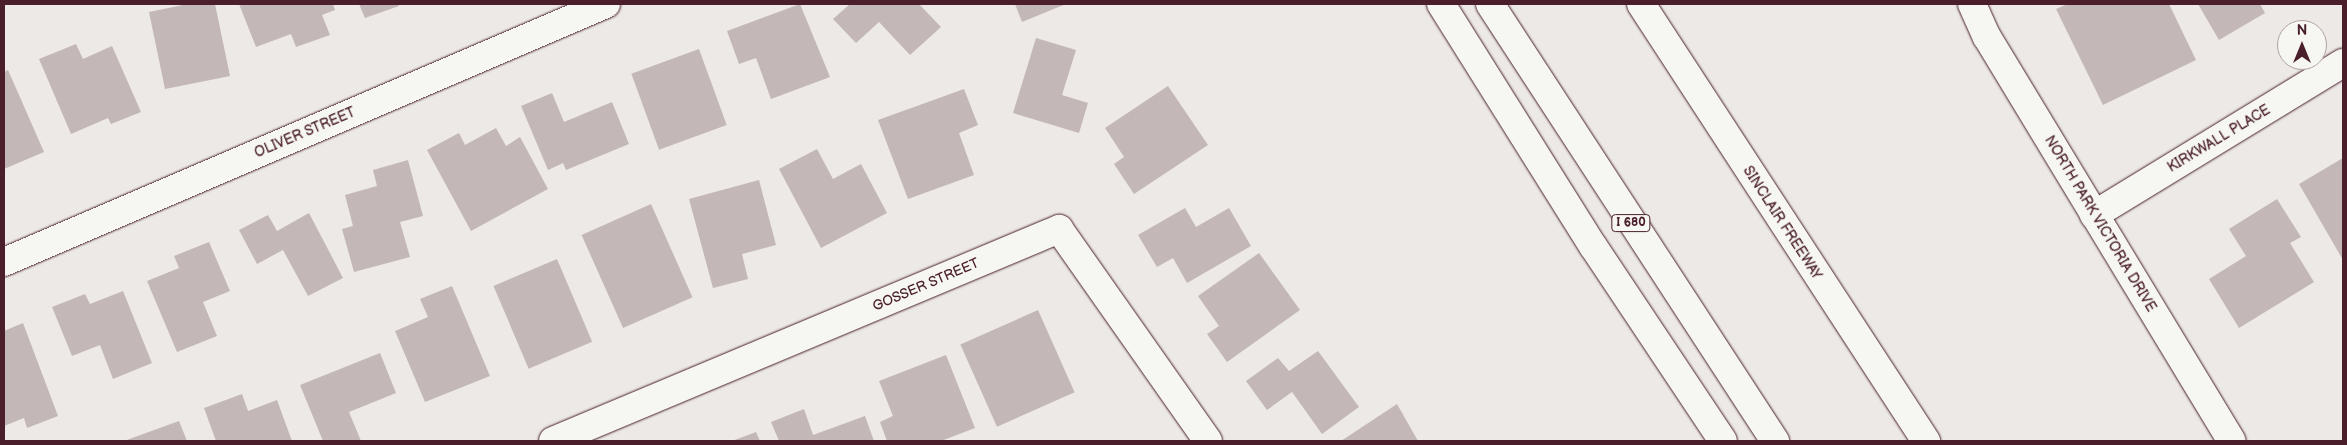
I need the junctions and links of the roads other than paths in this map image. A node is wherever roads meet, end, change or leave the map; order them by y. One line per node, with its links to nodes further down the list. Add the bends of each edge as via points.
1 (606, 4): 8 (main road, OLIVER STREET)
2 (1441, 4): 11 (main road, via 1593,246)
3 (1490, 4): 12 (main road, I 680)
4 (1641, 4): 13 (main road, SINCLAIR FREEWAY)
5 (1972, 4): 7 (main road, NORTH PARK VICTORIA DRIVE, via 1987,37)
6 (2343, 63): 7 (main road, KIRKWALL PLACE)
7 (2094, 215): 14 (main road, NORTH PARK VICTORIA DRIVE)
8 (4, 262)
9 (553, 441): 10 (main road, GOSSER STREET, via 1059,229)
10 (1208, 441)
11 (1723, 441)
12 (1775, 441)
13 (1926, 441)
14 (2232, 441)

